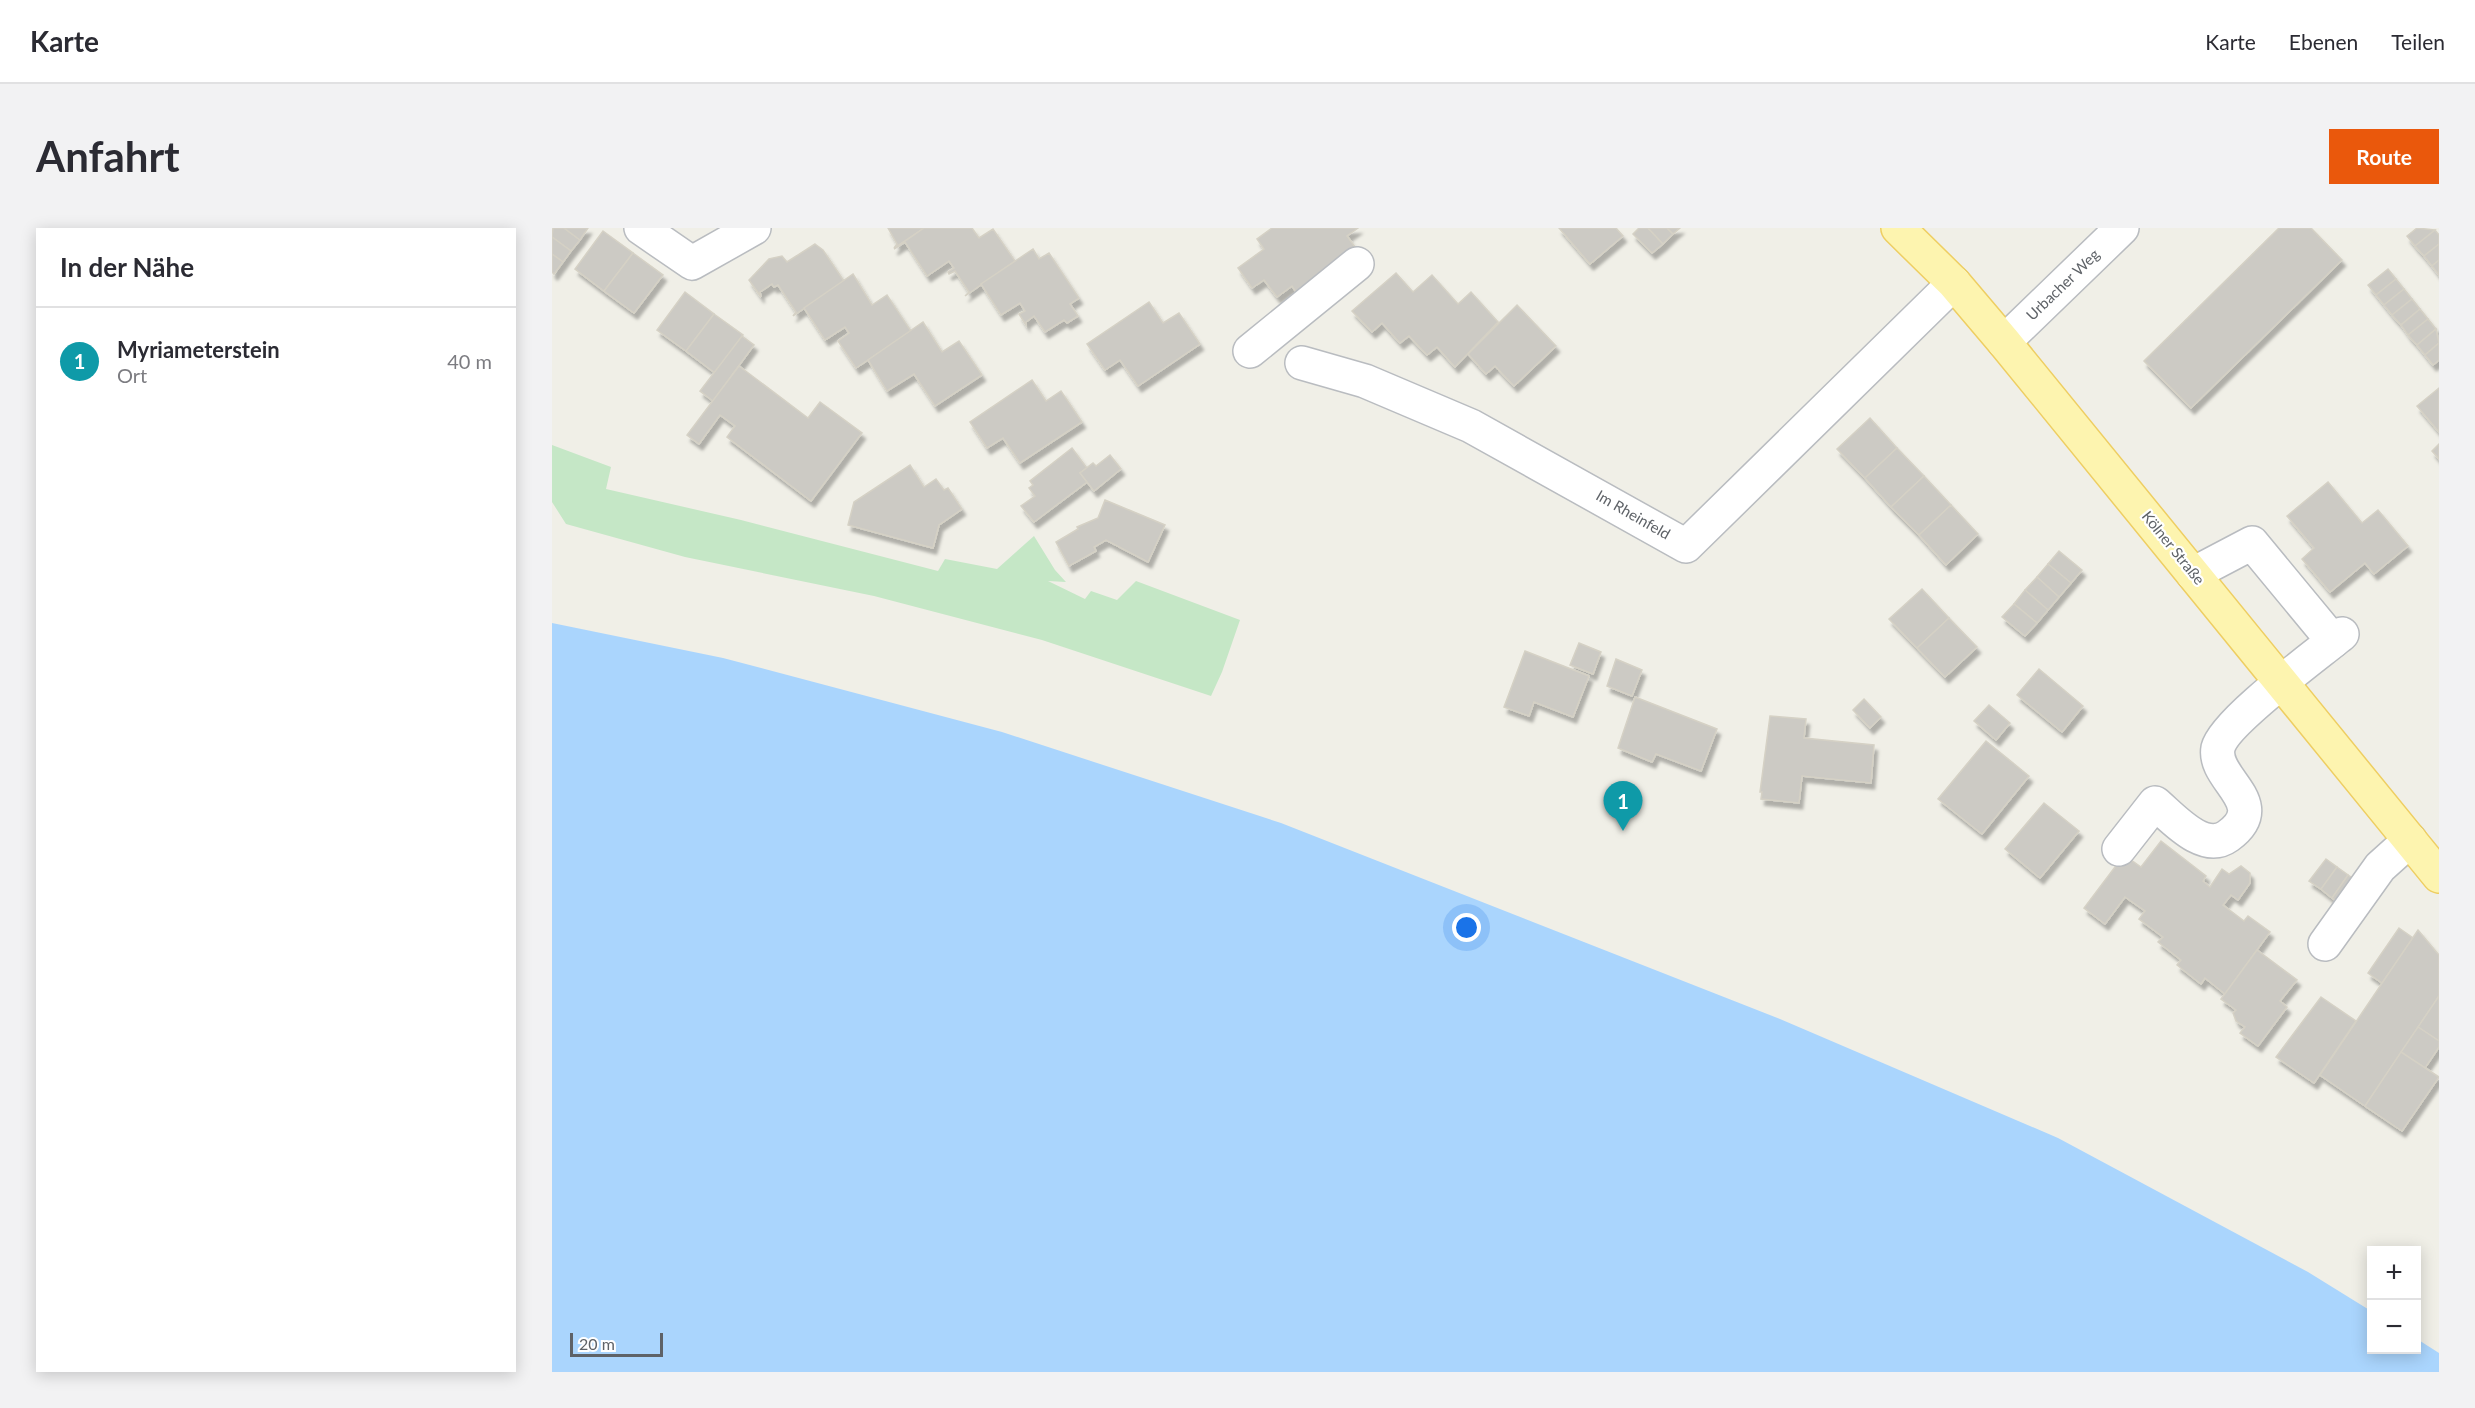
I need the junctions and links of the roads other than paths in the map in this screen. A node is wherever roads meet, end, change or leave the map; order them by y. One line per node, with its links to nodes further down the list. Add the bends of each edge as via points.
1 (641, 228): 4 (street, via 692,263)
2 (1898, 228): 6 (main road, Kölner Straße)
3 (2122, 228): 7 (street, Urbacher Weg)
4 (751, 229)
5 (1357, 264): 8 (street)
6 (1954, 283): 7 (main road, Kölner Straße); 9 (street, Im Rheinfeld, via 1686,546 1471,426 1365,381)
7 (2004, 342): 10 (main road, Kölner Straße)
8 (1250, 351)
9 (1302, 363)
10 (2193, 574): 11 (main road, Kölner Straße); 11 (street, via 2252,543 2338,638)
11 (2283, 683): 12 (street, via 2239,719 2218,748 2220,765 2243,798 2242,818 2236,828 2226,837 2208,841 2155,803); 13 (main road, Kölner Straße)
12 (2119, 849)
13 (2428, 854): 14 (street, via 2380,867)
14 (2325, 944)

